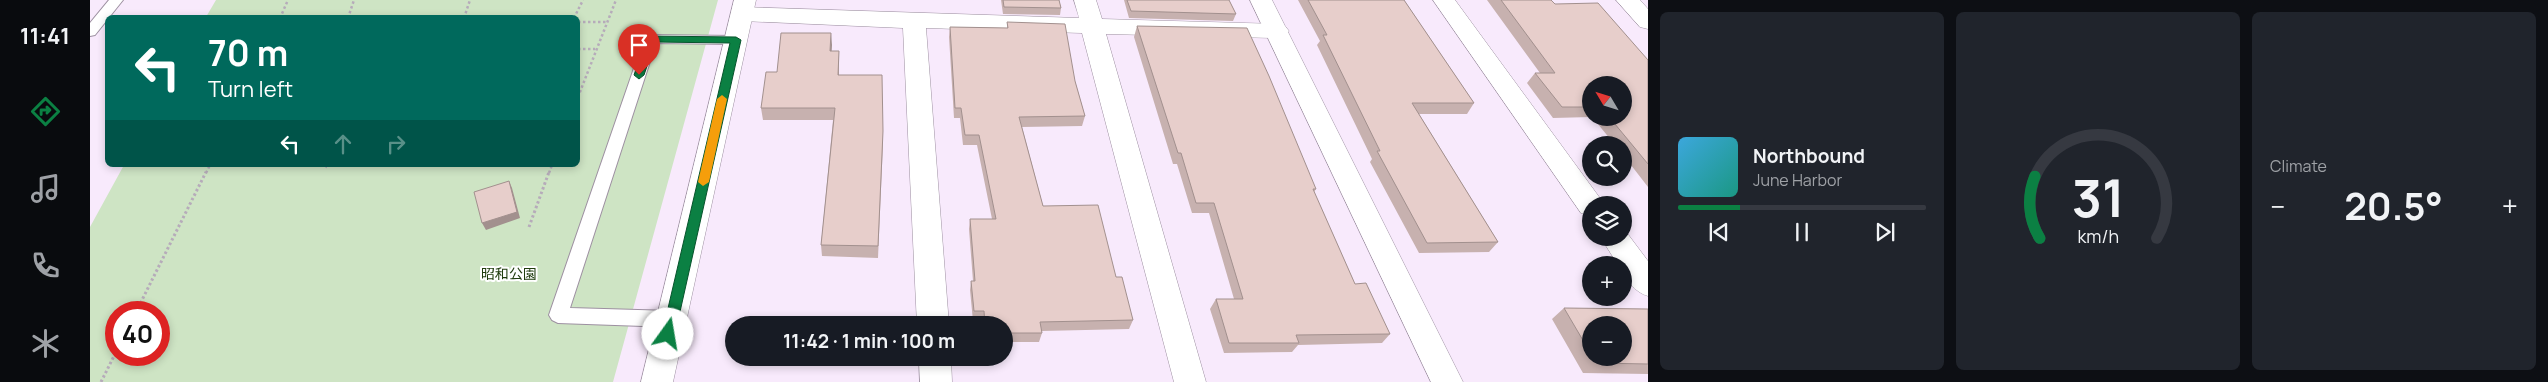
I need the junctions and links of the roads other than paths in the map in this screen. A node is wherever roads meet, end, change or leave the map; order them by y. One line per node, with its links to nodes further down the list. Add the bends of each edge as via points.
1 (116, 0): 11 (lane)
2 (1085, 0): 9 (street)
3 (1261, 0): 10 (street)
4 (1444, 0): 13 (street)
5 (1627, 0): 8 (street)
6 (743, 7): 7 (street); 12 (street)
7 (914, 21): 9 (street); 16 (street)
8 (1648, 22)
9 (1093, 27): 10 (street); 21 (street)
10 (1277, 31): 22 (street)
11 (90, 32)
12 (736, 40): 17 (street); 17 (lane, via 652,39 558,315)
13 (1585, 196)
14 (1620, 246): 15 (street)
15 (1648, 284)
16 (932, 316)
17 (672, 319): 19 (street)
18 (935, 366): 20 (street)
19 (657, 382)
20 (936, 382)
21 (1190, 382)
22 (1447, 382)

